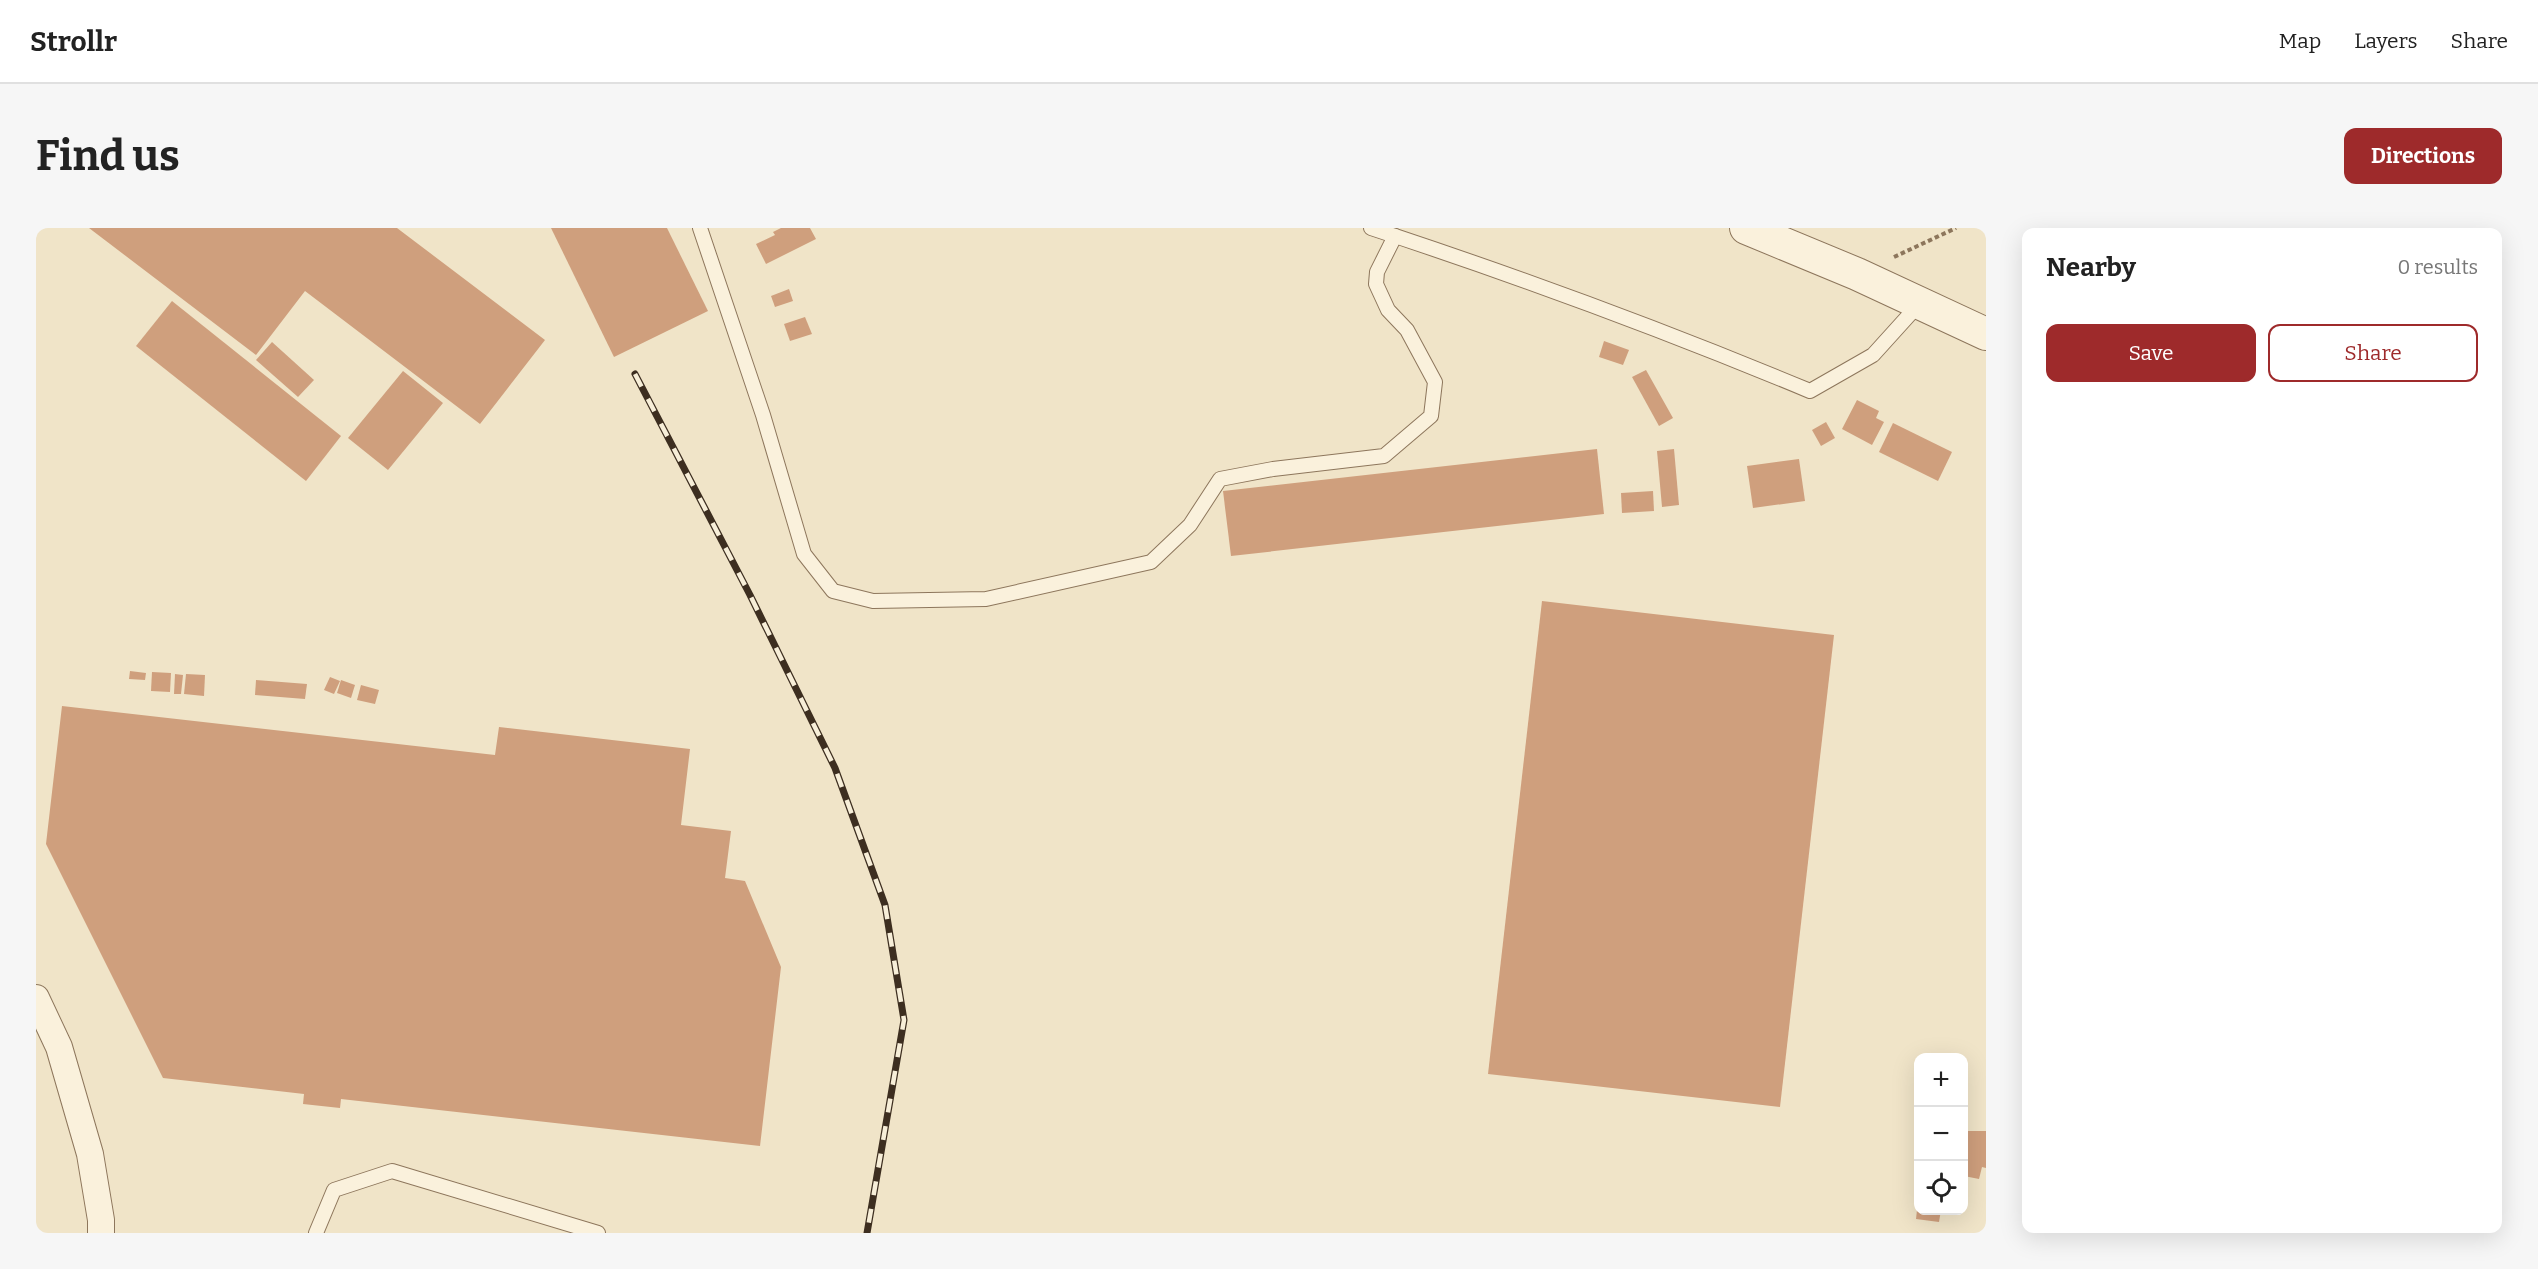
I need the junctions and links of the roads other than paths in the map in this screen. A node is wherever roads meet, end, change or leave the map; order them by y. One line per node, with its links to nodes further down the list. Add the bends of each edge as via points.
1 (700, 228): 4 (lane, via 763,415 804,554 833,591 873,602 986,599 1152,562 1190,525 1220,479 1384,456 1431,416 1435,381 1407,330 1388,310 1377,284 1377,272)
2 (1371, 228): 4 (lane)
3 (1746, 228): 5 (street)
4 (1395, 236): 5 (lane, via 1692,342 1810,391 1873,355)
5 (1920, 303): 6 (street)
6 (1986, 334)
7 (36, 998): 8 (street, via 59,1047 90,1154)
8 (100, 1233)
9 (316, 1233): 10 (lane, via 334,1190 392,1171)
10 (598, 1233)

